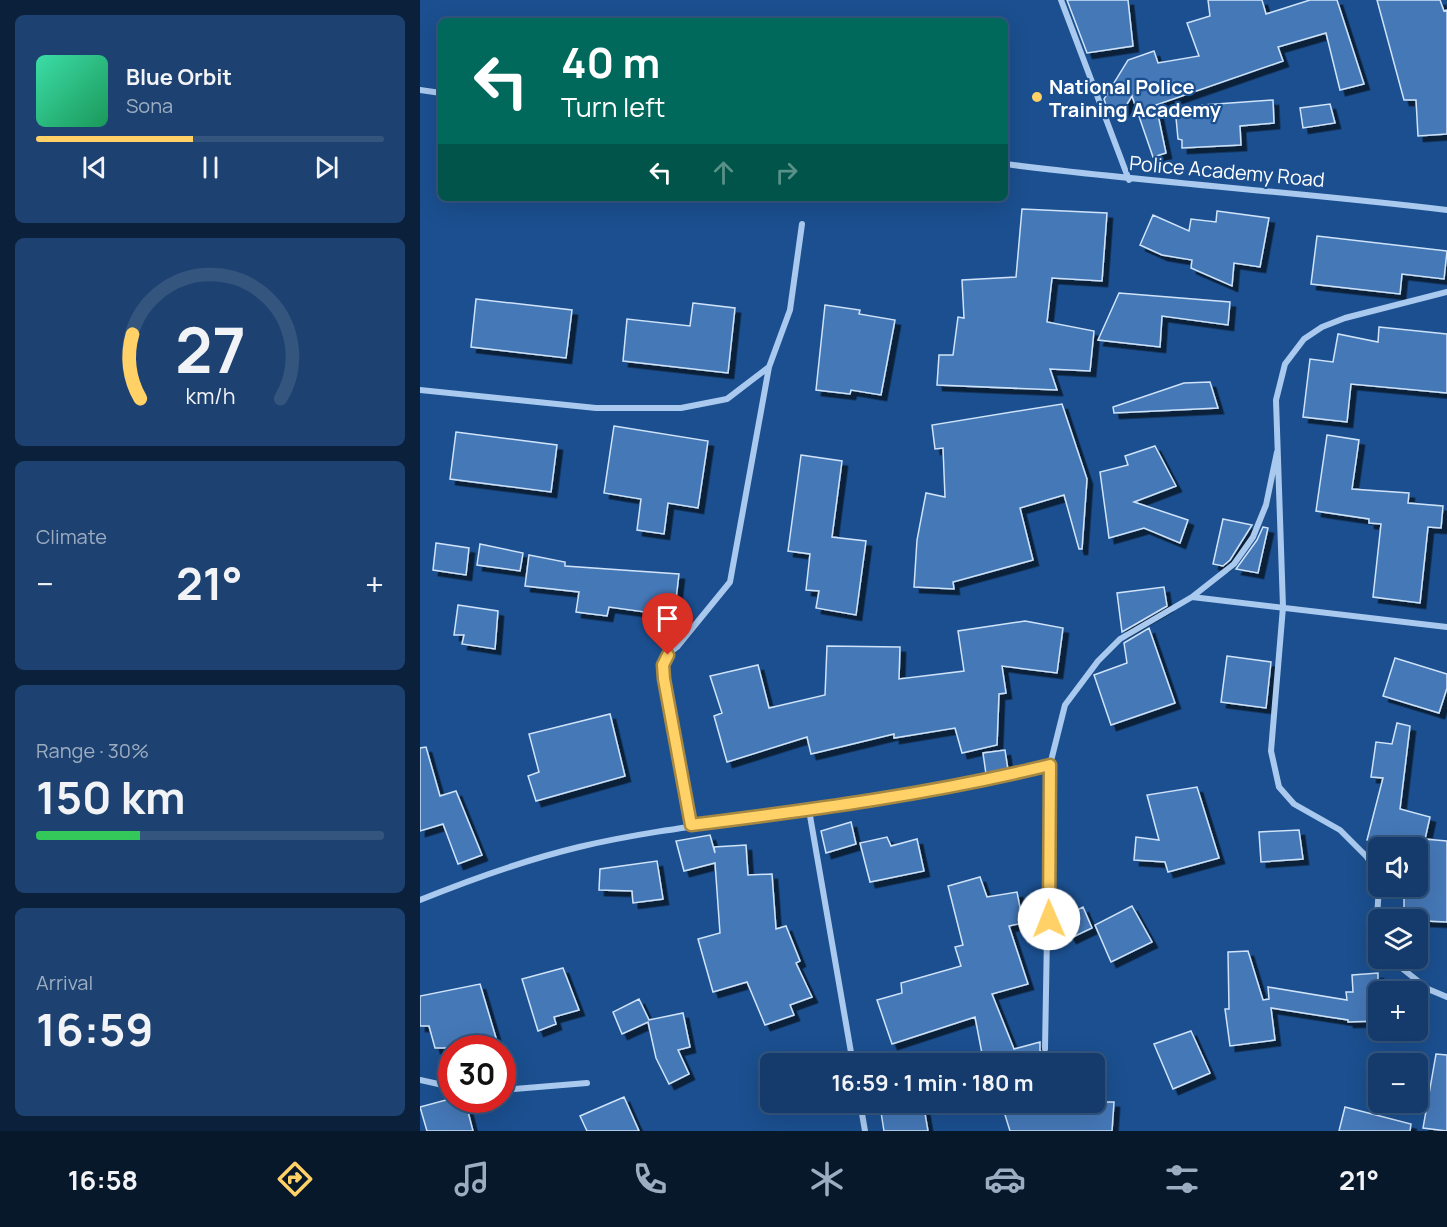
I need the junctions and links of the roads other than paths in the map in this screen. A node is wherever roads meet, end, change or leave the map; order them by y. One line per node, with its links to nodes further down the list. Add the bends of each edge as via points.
1 (1061, 0): 5 (street)
2 (420, 90): 3 (street)
3 (438, 93)
4 (1008, 164): 5 (street, Police Academy Road)
5 (1129, 180): 6 (street, Police Academy Road, via 1331,195)
6 (1447, 210)
7 (802, 224): 9 (street, via 790,310)
8 (1447, 292): 11 (street, via 1345,318 1304,339 1285,364 1276,400)
9 (769, 367): 10 (street, via 727,399 681,408 596,408); 17 (street, via 730,582 663,665)
10 (420, 390)
11 (1277, 452): 12 (street, via 1266,505 1253,537 1234,564); 13 (street)
12 (1192, 597): 13 (street); 15 (street, via 1120,639 1098,661 1065,705)
13 (1283, 607): 14 (street); 18 (street, via 1271,751 1279,787 1294,804 1340,830)
14 (1447, 627)
15 (1050, 765): 16 (street); 22 (street)
16 (809, 810): 17 (street); 23 (street)
17 (691, 825): 19 (street, via 541,856)
18 (1368, 859)
19 (420, 900)
20 (1403, 969): 21 (street, via 1428,989)
21 (1447, 997)
22 (1045, 1049)
23 (851, 1053)
24 (420, 1080): 26 (street)
25 (587, 1083): 27 (street)
26 (438, 1084)
27 (516, 1089)
28 (862, 1113): 29 (street)
29 (865, 1131)

